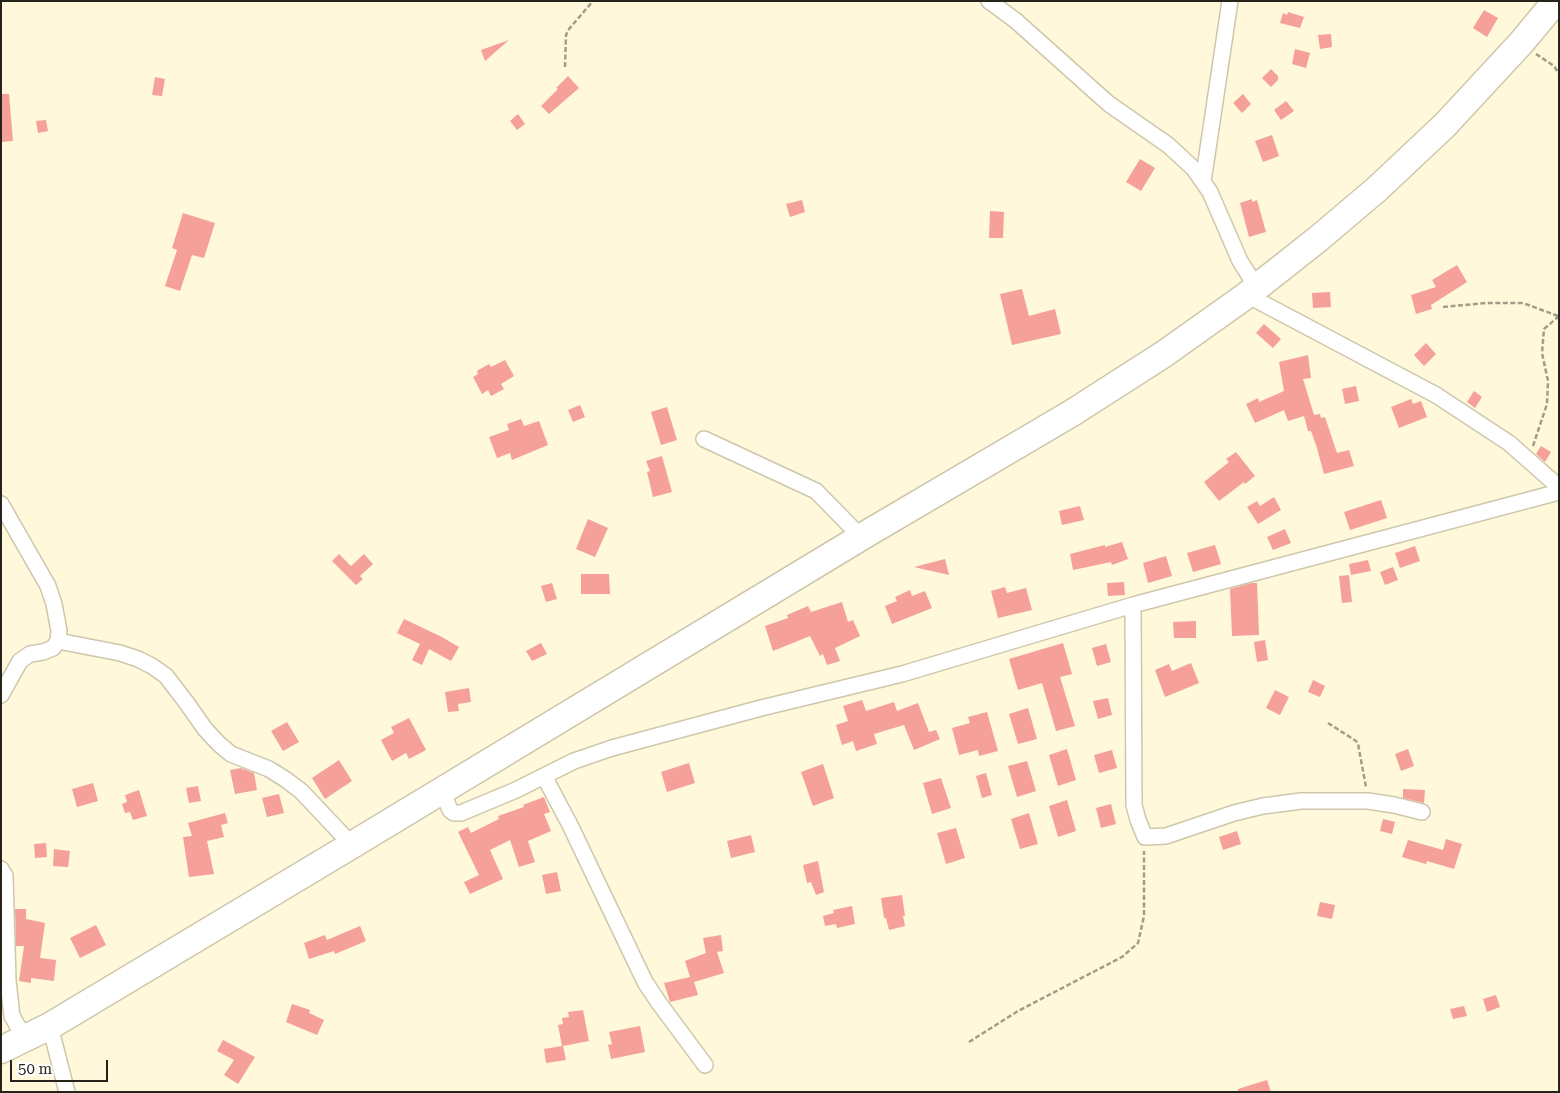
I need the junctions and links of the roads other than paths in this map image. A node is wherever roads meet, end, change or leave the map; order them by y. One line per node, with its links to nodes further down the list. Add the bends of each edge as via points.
1 (989, 1): 4 (street, via 1015,20 1109,104 1168,145)
2 (1230, 1): 4 (street)
3 (1556, 1): 5 (highway, via 1445,125 1377,189)
4 (1203, 182): 5 (street)
5 (1252, 292): 7 (street, via 1436,395 1509,443); 10 (highway, via 1072,413)
6 (704, 438): 10 (street, via 816,491)
7 (1559, 487)
8 (1559, 492): 11 (street)
9 (1, 504): 12 (street, via 48,586 57,619)
10 (861, 537): 15 (highway)
11 (1133, 605): 14 (street, via 902,674 612,748); 16 (street, via 1134,804 1145,837 1166,836 1234,813 1301,801 1368,801)
12 (58, 641): 13 (street, via 49,650 30,654 20,661); 17 (street, via 120,653 152,666 166,676 219,744 231,754 285,779)
13 (1, 695)
14 (544, 776): 15 (street, via 458,813 452,813); 21 (street, via 645,982)
15 (442, 790): 17 (highway)
16 (1422, 812)
17 (352, 845): 19 (highway)
18 (1, 869): 19 (street, via 5,876 12,1016 16,1025)
19 (39, 1032): 20 (highway); 22 (street)
20 (1, 1050)
21 (705, 1065)
22 (67, 1092)

